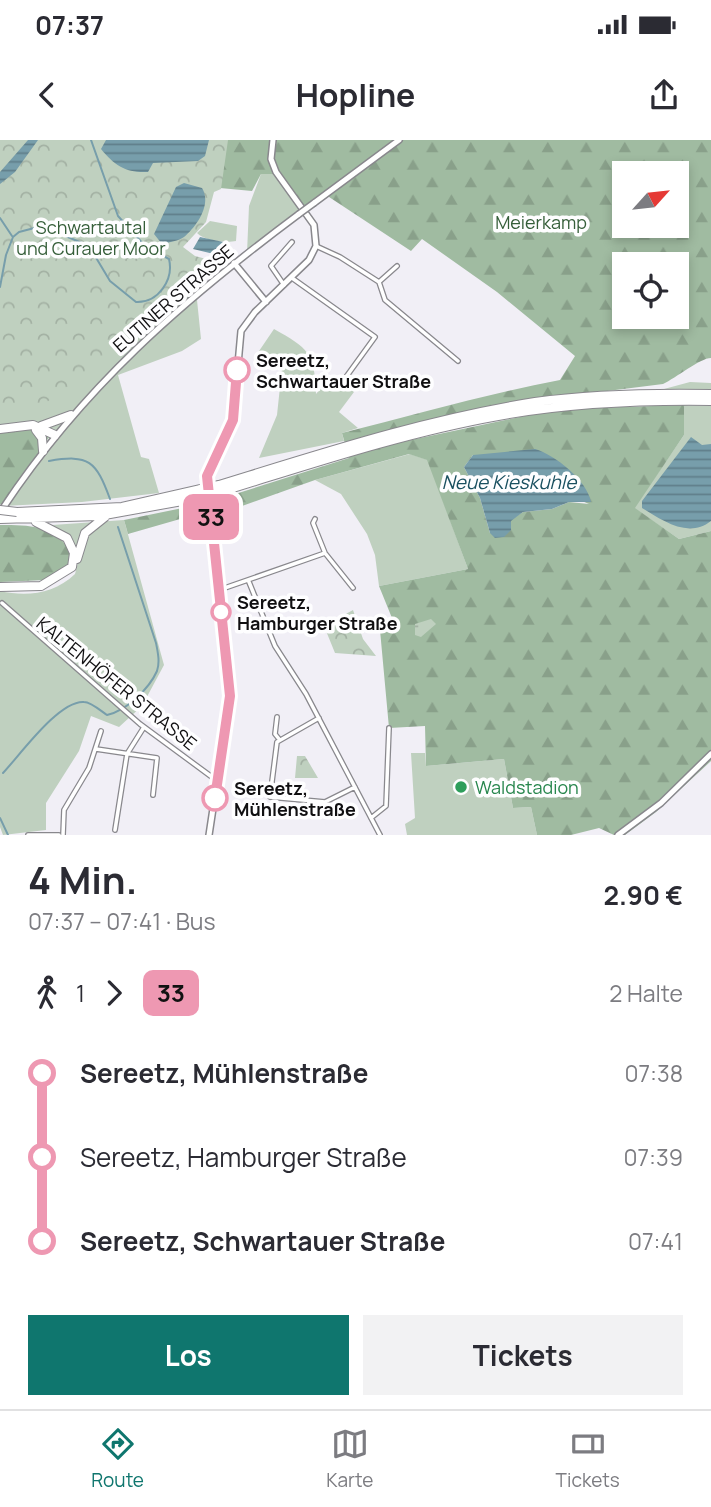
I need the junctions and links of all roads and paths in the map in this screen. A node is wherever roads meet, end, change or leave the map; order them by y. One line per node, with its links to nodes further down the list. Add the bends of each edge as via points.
1 (273, 140): 4 (street, via 271,159 276,172 314,225)
2 (399, 140): 5 (street, EUTINER STRASSE, bridge)
3 (292, 242): 9 (street, via 271,266)
4 (316, 246): 7 (street); 8 (street)
5 (234, 263): 10 (street); 16 (street, EUTINER STRASSE, via 116,366)
6 (397, 266): 8 (street)
7 (291, 278): 9 (street); 12 (street, via 375,337)
8 (379, 282): 11 (street, via 385,300)
9 (284, 285): 10 (street)
10 (265, 302): 31 (street, via 241,331 233,420 207,476)
11 (457, 361)
12 (346, 377)
13 (711, 394): 15 (highway, via 616,394)
14 (711, 401): 15 (highway, via 596,403)
15 (497, 412): 21 (highway, bridge)
16 (71, 415): 17 (highway); 19 (street, EUTINER STRASSE)
17 (38, 428): 18 (highway); 19 (highway); 20 (highway)
18 (0, 430)
19 (53, 437): 20 (street, EUTINER STRASSE)
20 (43, 451): 22 (street, EUTINER STRASSE)
21 (200, 494): 23 (highway, via 122,507); 24 (highway)
22 (0, 510): 23 (highway, bridge)
23 (22, 514): 24 (highway); 25 (highway); 29 (highway, via 67,538 74,553 72,567 41,586)
24 (109, 515): 29 (highway, via 85,533 74,569 58,582 29,591)
25 (0, 519)
26 (315, 519): 27 (street)
27 (325, 553): 28 (street); 30 (street)
28 (249, 582): 31 (street); 34 (street, via 275,646)
29 (0, 588)
30 (354, 588)
31 (219, 590): 42 (street, via 230,696)
32 (2, 603): 35 (street, KALTENHÖFER STRASSE)
33 (277, 718): 38 (street, via 275,734)
34 (319, 718): 38 (street); 43 (street)
35 (144, 727): 40 (street); 42 (street, KALTENHÖFER STRASSE)
36 (389, 728): 45 (street, via 386,806)
37 (101, 731): 39 (street)
38 (279, 739): 43 (street, via 270,797 325,802)
39 (96, 749): 40 (street); 48 (street, via 64,810)
40 (127, 754): 44 (street, via 158,759); 46 (street)
41 (711, 754): 51 (street, via 668,797)
42 (218, 781): 49 (street)
43 (355, 787): 45 (street)
44 (153, 795)
45 (371, 818): 50 (street)
46 (115, 830)
47 (28, 835): 48 (street)
48 (61, 835)
49 (209, 835)
50 (380, 835)
51 (618, 835)

